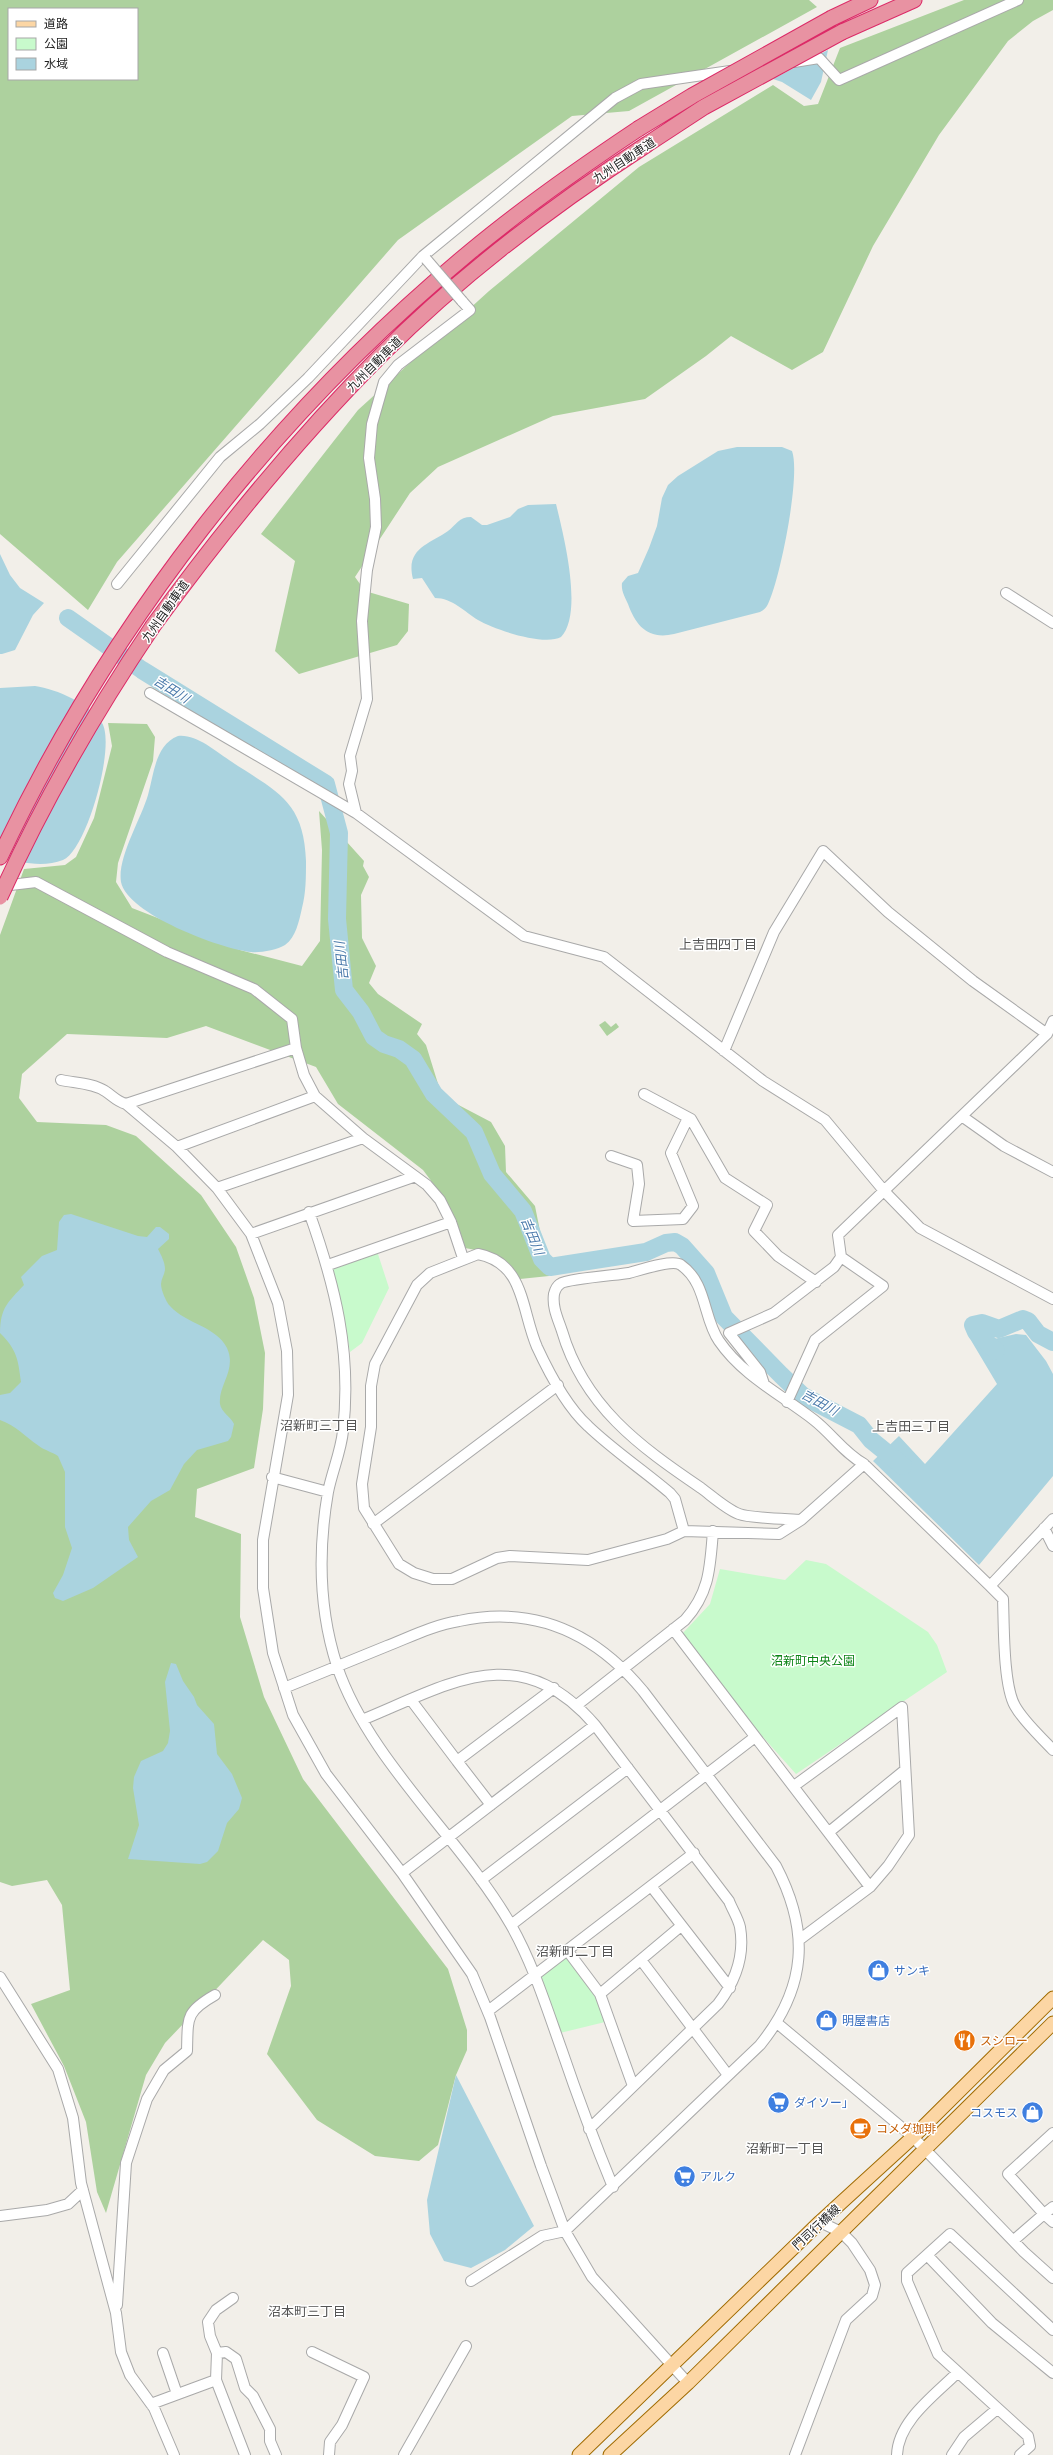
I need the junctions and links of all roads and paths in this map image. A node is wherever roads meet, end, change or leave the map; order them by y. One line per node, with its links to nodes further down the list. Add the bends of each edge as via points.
1 (870, 0): 10 (highway, 九州自動車道, bridge, via 832,18 698,92 638,129 525,208 471,251 371,341 257,463 193,542 139,617 67,730)
2 (914, 0): 12 (highway, 九州自動車道, bridge, via 842,32 704,107 596,177 536,222 431,308 382,354 271,474 227,527 153,626 81,739 18,857)
3 (1018, 0): 4 (street, via 839,80 819,58 641,84 615,98)
4 (425, 258): 5 (street, via 308,378 260,424 220,457); 9 (street, bridge, via 470,310 415,350 384,382 372,424 369,458 376,527 362,621 368,700 350,756 352,771 349,784)
5 (117, 584)
6 (1006, 593): 7 (street)
7 (1053, 623)
8 (150, 693): 9 (street)
9 (356, 813): 16 (street, via 524,936 604,957)
10 (0, 857)
11 (0, 886): 15 (street, via 36,882 167,952 254,989 292,1019)
12 (0, 897)
13 (1053, 1021): 14 (street)
14 (1047, 1034): 16 (street, via 973,981 888,912 823,851 774,932); 21 (street)
15 (296, 1048): 19 (street, via 304,1075); 20 (street)
16 (724, 1051): 29 (street, via 763,1081 825,1120)
17 (61, 1080): 20 (street, via 95,1086 116,1101)
18 (644, 1094): 22 (street)
19 (315, 1096): 23 (street); 24 (street)
20 (126, 1104): 24 (street)
21 (963, 1117): 26 (street, via 1004,1146); 29 (street)
22 (688, 1118): 25 (street, via 671,1153 693,1206 683,1219 633,1221 640,1184 637,1165); 36 (street, via 725,1178 767,1205 754,1231 778,1256)
23 (364, 1138): 27 (street); 28 (street)
24 (177, 1147): 28 (street)
25 (612, 1156)
26 (1053, 1172)
27 (413, 1177): 30 (street); 31 (street, via 427,1185 440,1200)
28 (217, 1188): 32 (street)
29 (885, 1192): 33 (street, via 860,1211 838,1235); 37 (street, via 920,1228)
30 (309, 1212): 32 (street); 35 (street)
31 (451, 1222): 34 (street); 35 (street)
32 (251, 1234): 42 (street, via 278,1303 287,1351 288,1395)
33 (841, 1257): 36 (street, via 834,1267); 40 (street, via 883,1286 815,1340)
34 (463, 1258): 38 (street, via 478,1254 490,1256 502,1262 510,1271 537,1346); 46 (street, via 430,1273 417,1285 375,1364 371,1386 371,1427 362,1484 364,1508)
35 (328, 1265): 43 (street, via 336,1296 345,1356 343,1431)
36 (816, 1282): 39 (street, via 774,1313 729,1332 760,1372)
37 (1053, 1299)
38 (558, 1385): 46 (street); 48 (street, via 587,1425 670,1493)
39 (765, 1386): 40 (street); 45 (street, via 736,1361 718,1340 696,1282 681,1264 671,1263 600,1278 570,1280 560,1284 554,1291 554,1305 569,1355 583,1382 597,1402 651,1454 740,1514)
40 (787, 1402): 41 (street, via 813,1419 852,1457)
41 (864, 1464): 45 (street); 51 (street)
42 (272, 1477): 43 (street); 55 (street, via 263,1540 263,1588 272,1653)
43 (328, 1492): 53 (street, via 321,1574 323,1603)
44 (1053, 1519): 47 (street)
45 (801, 1520): 49 (street, via 779,1534)
46 (373, 1524): 48 (street, via 400,1564 414,1573 439,1579 452,1579 497,1558 510,1556 588,1560 668,1539)
47 (1044, 1528): 50 (street); 51 (street)
48 (684, 1531): 49 (street)
49 (713, 1531): 52 (street, via 705,1591 695,1609)
50 (1053, 1546)
51 (990, 1586): 62 (street, via 1003,1599 1009,1685 1014,1704)
52 (673, 1629): 54 (street); 61 (street)
53 (337, 1666): 54 (street, via 457,1621 482,1617 509,1617 550,1624 571,1632 605,1652); 55 (street); 59 (street)
54 (623, 1667): 58 (street); 66 (street)
55 (284, 1688): 73 (street, via 294,1715 326,1774)
56 (554, 1688): 57 (street, via 528,1678 491,1675 467,1678); 58 (street); 63 (street)
57 (411, 1700): 59 (street); 63 (street)
58 (577, 1705): 60 (street)
59 (362, 1720): 71 (street, via 414,1793)
60 (595, 1725): 64 (street); 68 (street)
61 (755, 1737): 66 (street); 67 (street)
62 (1053, 1750)
63 (457, 1761): 68 (street)
64 (628, 1768): 69 (street); 74 (street)
65 (905, 1770): 67 (street, via 902,1707); 70 (street); 76 (street, via 909,1835 888,1866)
66 (707, 1774): 69 (street); 79 (street, via 776,1866 795,1912)
67 (794, 1786): 70 (street)
68 (491, 1805): 71 (street)
69 (661, 1810): 72 (street); 77 (street)
70 (828, 1832): 76 (street)
71 (450, 1837): 73 (street); 74 (street)
72 (694, 1853): 75 (street); 84 (street, via 729,1901 740,1926 741,1958)
73 (402, 1873): 88 (street, via 472,1974)
74 (481, 1880): 77 (street)
75 (651, 1886): 78 (street); 80 (street)
76 (870, 1886): 79 (street)
77 (511, 1925): 82 (street)
78 (681, 1926): 81 (street); 84 (street)
79 (799, 1940): 89 (street, via 796,1977)
80 (567, 1950): 82 (street); 85 (street)
81 (641, 1960): 85 (street); 91 (street)
82 (535, 1974): 88 (street); 94 (street)
83 (0, 1977): 99 (street, via 58,2069 73,2118)
84 (730, 1988): 91 (street, via 718,2004)
85 (600, 1994): 93 (street)
86 (215, 1995): 112 (street, via 196,2006 188,2020 187,2051 164,2070 147,2099 126,2163)
87 (1053, 1998): 96 (main road, 門司行橋線)
88 (488, 2011): 105 (street, via 540,2166)
89 (777, 2023): 92 (street, via 760,2045); 96 (street)
90 (1053, 2024): 97 (main road, 門司行橋線)
91 (693, 2028): 92 (street); 93 (street)
92 (728, 2075): 98 (street)
93 (633, 2086): 94 (street)
94 (589, 2129): 98 (street)
95 (1053, 2133): 101 (street, via 1008,2174)
96 (913, 2137): 97 (street); 103 (main road, 門司行橋線)
97 (925, 2149): 106 (main road, 門司行橋線); 107 (street)
98 (613, 2187): 105 (street)
99 (83, 2190): 102 (street, via 68,2204 47,2210); 112 (street)
100 (1053, 2208): 101 (street)
101 (1044, 2214): 104 (street); 107 (street)
102 (0, 2216)
103 (820, 2222): 106 (street); 118 (main road, 門司行橋線)
104 (1053, 2222)
105 (566, 2231): 110 (street, via 542,2236); 118 (street, via 592,2277)
106 (840, 2232): 122 (main road, 門司行橋線); 133 (street, via 870,2270 875,2285 872,2296 846,2320)
107 (1014, 2240): 109 (street)
108 (927, 2255): 113 (street, via 950,2234); 119 (street, via 907,2273 907,2280 938,2354); 120 (street, via 992,2323)
109 (1053, 2278)
110 (471, 2281)
111 (233, 2298): 117 (street, via 216,2310 208,2322)
112 (116, 2314): 124 (street, via 121,2352 130,2375)
113 (1053, 2330)
114 (466, 2346): 130 (street)
115 (312, 2352): 129 (street, via 364,2377 342,2425 330,2442)
116 (163, 2353): 123 (street)
117 (217, 2354): 121 (street); 128 (street, via 226,2352 236,2359 245,2388 253,2396 270,2429 270,2441)
118 (673, 2365): 122 (street); 131 (main road, 門司行橋線)
119 (957, 2373): 125 (street); 134 (street, via 910,2421 898,2446)
120 (1053, 2373)
121 (216, 2380): 123 (street); 127 (street)
122 (688, 2383): 132 (main road, 門司行橋線)
123 (177, 2394): 124 (street)
124 (151, 2404): 126 (street)
125 (997, 2409): 135 (street, via 964,2437); 136 (street, via 1028,2436 1030,2446)
126 (174, 2455)
127 (245, 2455)
128 (276, 2455)
129 (329, 2455)
130 (404, 2455)
131 (579, 2455)
132 (610, 2455)
133 (795, 2455)
134 (898, 2455)
135 (952, 2455)
136 (1020, 2455)

